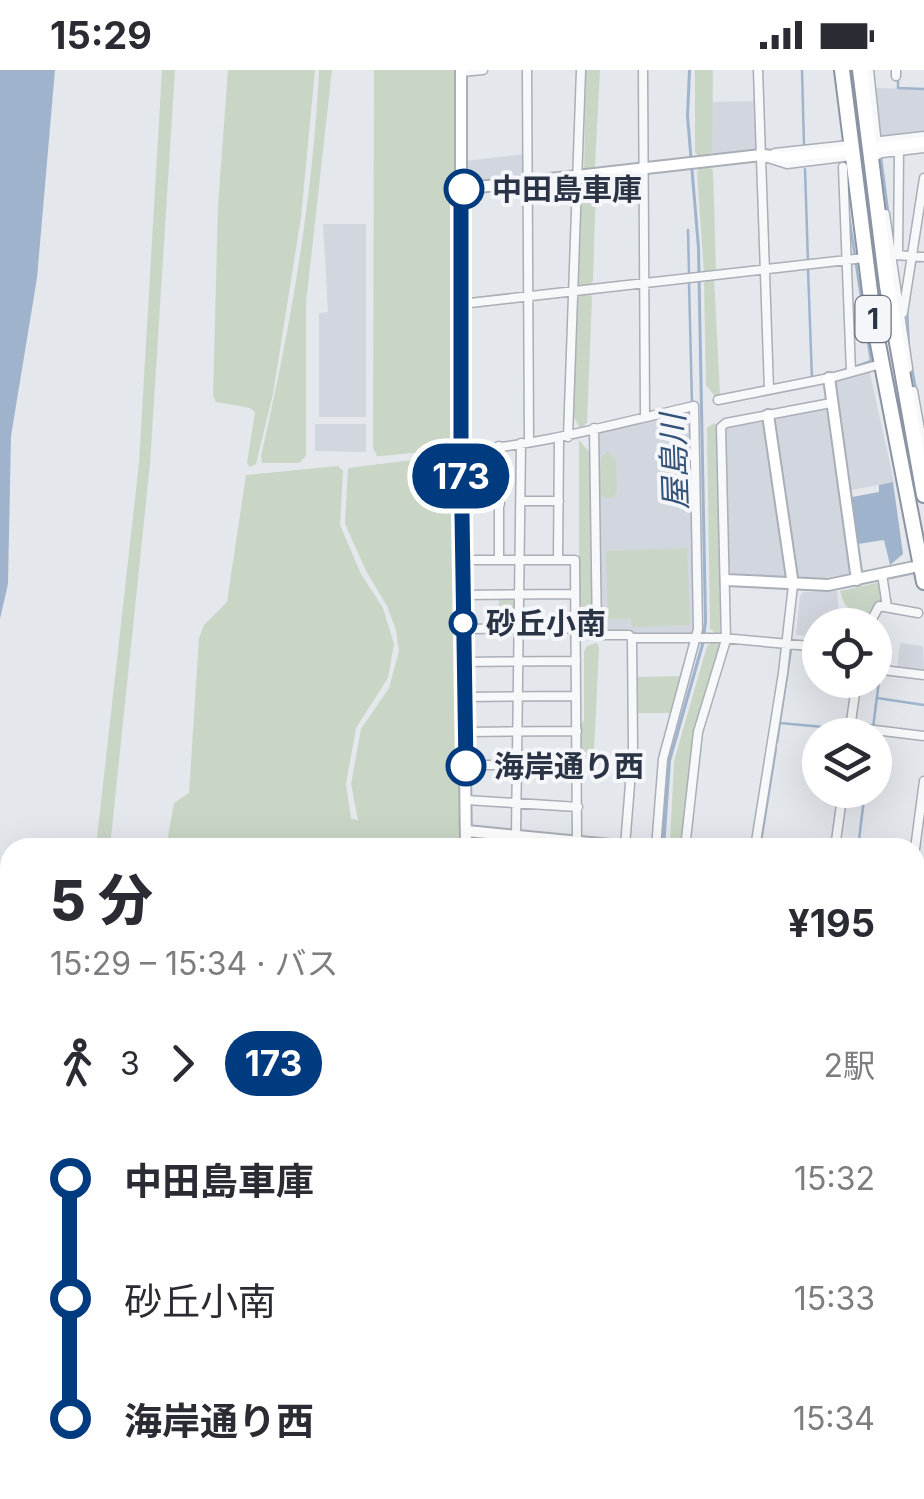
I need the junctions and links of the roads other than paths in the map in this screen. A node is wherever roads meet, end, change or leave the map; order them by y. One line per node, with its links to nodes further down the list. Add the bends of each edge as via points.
1 (483, 70): 9 (street)
2 (527, 70): 18 (street)
3 (581, 70): 16 (street)
4 (643, 70): 15 (street)
5 (758, 70): 14 (street)
6 (842, 70): 13 (highway, 1)
7 (860, 70): 11 (highway, 1)
8 (868, 70): 11 (street)
9 (462, 71): 19 (street)
10 (924, 142): 11 (street); 12 (street)
11 (874, 148): 12 (street); 20 (street); 41 (highway, 1)
12 (898, 151): 20 (street)
13 (846, 155): 14 (street); 23 (highway, 1); 24 (street)
14 (761, 156): 15 (street); 25 (street)
15 (643, 169): 16 (street); 26 (street)
16 (576, 176): 18 (street); 27 (street)
17 (924, 178): 21 (street)
18 (527, 182): 19 (street); 28 (street)
19 (461, 189): 29 (street)
20 (894, 255): 21 (street); 30 (street)
21 (913, 256): 22 (street); 30 (street)
22 (924, 257)
23 (864, 258): 24 (street); 31 (highway, 1)
24 (846, 260): 25 (street); 32 (street)
25 (764, 270): 26 (street); 34 (street)
26 (644, 283): 27 (street); 39 (street)
27 (572, 292): 28 (street); 42 (street)
28 (528, 296): 29 (street); 43 (street)
29 (461, 304): 45 (street)
30 (900, 314): 37 (street)
31 (880, 364): 32 (street); 57 (highway, 1)
32 (851, 372): 33 (street)
33 (829, 378): 34 (street); 36 (street)
34 (769, 390): 35 (street)
35 (718, 400)
36 (831, 403): 38 (street); 60 (street)
37 (920, 409): 46 (street)
38 (768, 415): 59 (street, via 722,427); 62 (street)
39 (645, 416): 40 (street); 72 (street, via 694,406)
40 (594, 428): 42 (street); 73 (street, via 597,635)
41 (912, 434): 47 (highway, 1); 52 (highway)
42 (563, 437): 43 (street); 48 (street)
43 (525, 443): 44 (street); 49 (street)
44 (499, 446): 45 (street); 51 (street)
45 (461, 451): 50 (street)
46 (924, 452)
47 (924, 495)
48 (559, 500): 49 (street); 56 (street)
49 (521, 501): 55 (street)
50 (462, 504): 51 (street); 53 (street)
51 (500, 504): 54 (street)
52 (924, 545)
53 (462, 560): 54 (street); 65 (street)
54 (499, 560): 55 (street)
55 (520, 560): 56 (street); 63 (street)
56 (558, 560): 64 (street, via 575,560)
57 (922, 566): 58 (street); 61 (highway, 1)
58 (882, 574): 60 (street); 66 (street)
59 (726, 580): 62 (street); 74 (street)
60 (857, 580): 62 (street)
61 (924, 582)
62 (792, 584): 75 (street)
63 (520, 594): 64 (street); 65 (street); 70 (street)
64 (576, 594): 71 (street)
65 (463, 595): 69 (street)
66 (887, 607): 67 (street); 68 (street)
67 (878, 608)
68 (918, 613)
69 (464, 628): 70 (street); 78 (street)
70 (520, 628): 71 (street); 79 (street)
71 (576, 628): 77 (street)
72 (699, 637): 73 (street); 74 (street); 104 (street, via 663,759)
73 (632, 638): 103 (street)
74 (726, 638): 75 (street); 105 (street, via 698,732)
75 (787, 644): 76 (street); 106 (street)
76 (802, 645)
77 (576, 661): 79 (street); 83 (street)
78 (464, 662): 79 (street); 84 (street)
79 (519, 662): 82 (street)
80 (892, 671): 81 (street)
81 (924, 675)
82 (518, 696): 83 (street); 84 (street); 87 (street)
83 (576, 696): 85 (street)
84 (465, 697): 86 (street)
85 (577, 731): 87 (street); 91 (street)
86 (465, 732): 87 (street); 92 (street)
87 (518, 732): 90 (street)
88 (892, 734): 89 (street)
89 (924, 736)
90 (518, 765): 91 (street); 92 (street); 95 (street)
91 (577, 765): 96 (street)
92 (466, 766): 94 (street)
93 (924, 781): 108 (street)
94 (466, 800): 95 (street); 98 (street)
95 (517, 803): 96 (street); 99 (street)
96 (578, 806): 102 (street)
97 (840, 808): 107 (street)
98 (467, 831): 99 (street); 100 (street)
99 (516, 836): 101 (street)
100 (467, 838)
101 (533, 838)
102 (576, 838)
103 (626, 838)
104 (657, 838)
105 (686, 838)
106 (758, 838)
107 (836, 838)
108 (916, 838)

